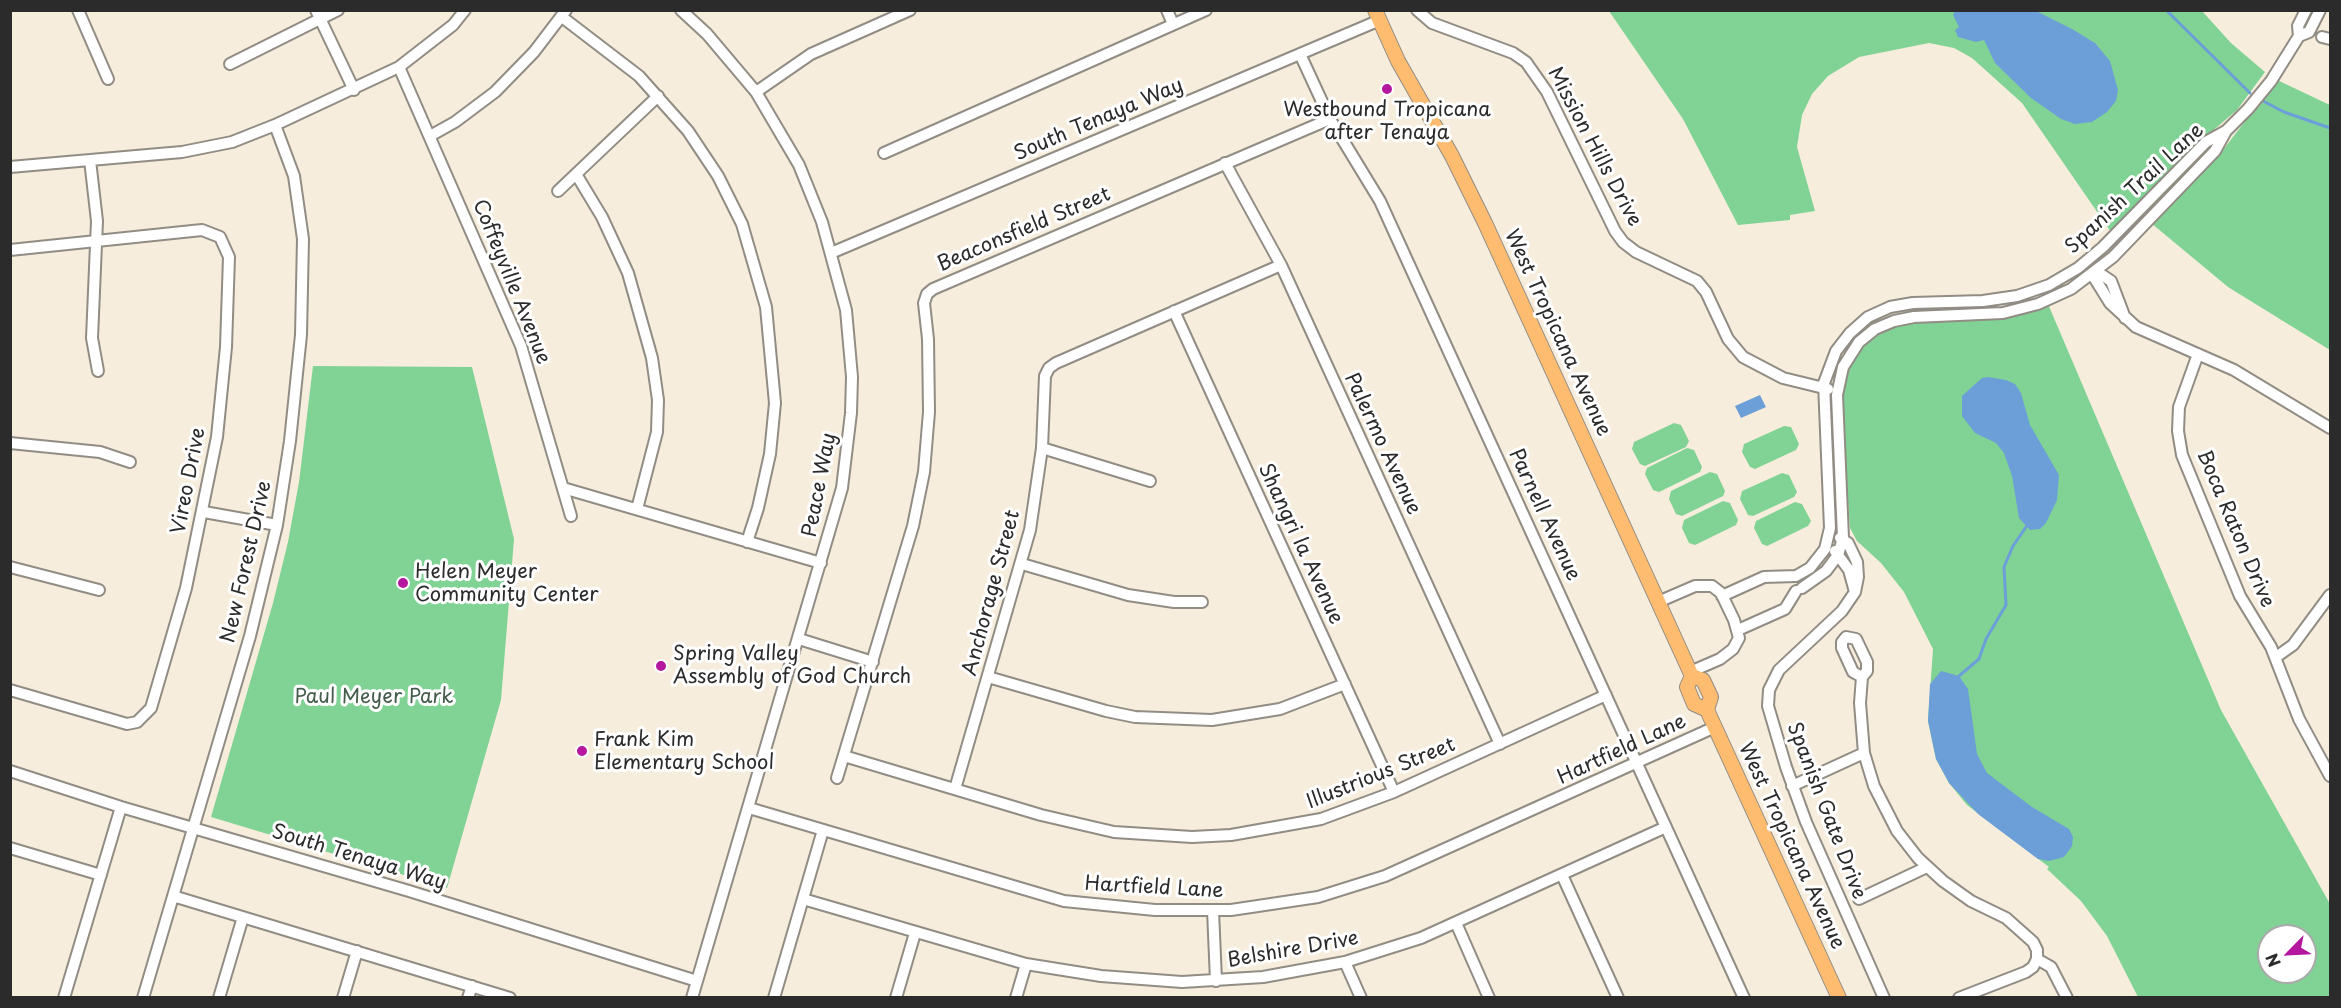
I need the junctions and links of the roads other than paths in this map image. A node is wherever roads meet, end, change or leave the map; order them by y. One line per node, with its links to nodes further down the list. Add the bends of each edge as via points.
1 (78, 10): 19 (street)
2 (338, 10): 13 (street)
3 (465, 10): 18 (street, via 453,25)
4 (681, 10): 21 (street, Peace Way)
5 (910, 10): 21 (street, via 811,54)
6 (1167, 10): 14 (street)
7 (1206, 10): 14 (street)
8 (1417, 10): 41 (street, Mission Hills Drive, via 1432,23 1513,53 1526,62 1547,92 1623,242 1697,280 1728,339 1743,357 1783,378)
9 (2306, 10): 15 (street, Spanish Trail Lane, via 2298,26)
10 (2320, 10): 15 (street, Spanish Trail Lane, via 2309,33)
11 (564, 14): 22 (street); 26 (street, via 495,92)
12 (1377, 15): 16 (street, South Tenaya Way); 65 (main road, West Tropicana Avenue, via 1398,62 1485,223)
13 (318, 16): 17 (street); 20 (street)
14 (1173, 24): 27 (street)
15 (2300, 36): 25 (street, Spanish Trail Lane, via 2271,81)
16 (1300, 54): 23 (street, Parnell Avenue); 35 (street, South Tenaya Way)
17 (230, 64)
18 (399, 68): 20 (street); 26 (street, Coffeyville Avenue)
19 (108, 80)
20 (354, 90): 24 (street)
21 (756, 92): 35 (street, Peace Way, via 799,165)
22 (658, 96): 31 (street); 54 (street, via 718,176 742,224 766,307 775,403 770,454)
23 (1330, 119): 29 (street, Beaconsfield Street); 75 (street, Parnell Avenue, via 1380,201)
24 (275, 125): 28 (street, via 232,142 182,152); 52 (street, New Forest Drive, via 294,176 303,238 301,336)
25 (2226, 131): 37 (street, Spanish Trail Lane, via 2216,152); 41 (street, Spanish Trail Lane, via 2206,142 2103,247 2064,277 2017,296 1901,304 1868,318 1836,351)
26 (430, 136): 48 (street, Coffeyville Avenue, via 522,346)
27 (884, 153)
28 (90, 160): 30 (street); 33 (street)
29 (1225, 163): 36 (street, Palermo Avenue); 69 (street, Beaconsfield Street, via 927,294 924,303 929,412 924,472 913,526)
30 (10, 167)
31 (576, 174): 32 (street); 49 (street, via 602,217 628,273 652,358 658,400 657,432)
32 (558, 191)
33 (97, 240): 34 (street); 40 (street, via 92,338); 50 (street, Vireo Drive, via 201,230 220,237 229,257 226,347)
34 (10, 250)
35 (831, 253): 57 (street, Peace Way, via 846,310 851,413 842,488)
36 (1281, 265): 38 (street, Anchorage Street); 77 (street, Palermo Avenue)
37 (2092, 274): 39 (street, via 2111,281 2126,319 2142,331); 42 (street, Spanish Trail Lane, via 2055,297 2020,309 1984,315 1914,317 1884,324 1853,350)
38 (1174, 311): 45 (street, Anchorage Street, via 1049,368 1045,376); 73 (street, Shangri la Avenue)
39 (2198, 354): 43 (street, via 2234,370); 68 (street, Boca Raton Drive, via 2179,407 2182,455 2240,596)
40 (98, 371)
41 (1824, 388): 42 (street, Mission Hills Drive); 55 (street, Spanish Trail Lane)
42 (1837, 390): 53 (street, Spanish Trail Lane)
43 (2331, 428)
44 (10, 443): 46 (street, via 100,452)
45 (1042, 448): 47 (street); 58 (street, Anchorage Street)
46 (130, 462)
47 (1150, 481)
48 (563, 488): 49 (street); 51 (street, Coffeyville Avenue)
49 (637, 509): 54 (street)
50 (204, 512): 52 (street); 74 (street, Vireo Drive, via 151,708 137,722 127,724)
51 (571, 516)
52 (277, 525): 90 (street, New Forest Drive, via 250,636)
53 (1843, 537): 55 (street); 56 (street, Spanish Trail Lane); 61 (street, via 1857,562)
54 (747, 542): 57 (street)
55 (1828, 542): 56 (street); 62 (street, via 1816,562 1804,572 1792,577 1764,577)
56 (1838, 555): 61 (street, via 1849,570); 66 (street, Spanish Trail Lane, via 1826,571 1799,590 1785,609)
57 (821, 563): 67 (street, Peace Way)
58 (1022, 564): 64 (street, via 1128,595); 71 (street, Anchorage Street)
59 (10, 567): 60 (street)
60 (99, 590)
61 (1855, 592): 84 (street, Spanish Gate Drive, via 1771,682 1769,714)
62 (1722, 596): 65 (street, via 1712,586 1695,586); 66 (street)
63 (2331, 596): 68 (street, via 2293,645)
64 (1202, 602)
65 (1658, 602): 70 (main road, West Tropicana Avenue)
66 (1738, 630): 70 (street, via 1738,642 1730,652)
67 (799, 639): 69 (street); 88 (street, Peace Way)
68 (2276, 657): 82 (street, Boca Raton Drive, via 2299,719)
69 (873, 662): 79 (street, Beaconsfield Street)
70 (1691, 674): 76 (main road, West Tropicana Avenue, via 1703,680 1711,697 1707,710)
71 (988, 677): 73 (street, via 1135,717 1212,720 1280,709); 85 (street, Anchorage Street)
72 (1862, 677): 78 (street, via 1860,720)
73 (1345, 684): 86 (street, Shangri la Avenue)
74 (10, 690)
75 (1606, 695): 77 (street, Illustrious Street); 80 (street, Parnell Avenue)
76 (1715, 727): 80 (street, Hartfield Lane); 124 (main road, West Tropicana Avenue)
77 (1500, 744): 86 (street, Illustrious Street)
78 (1864, 753): 84 (street); 93 (street, via 1888,817)
79 (844, 756): 83 (street, Beaconsfield Street); 85 (street, Illustrious Street)
80 (1637, 763): 89 (street, Parnell Avenue); 99 (street, Hartfield Lane, via 1385,876 1294,902)
81 (10, 771): 87 (street, South Tenaya Way)
82 (2331, 776)
83 (837, 778)
84 (1792, 786): 125 (street, Spanish Gate Drive)
85 (955, 789): 86 (street, Illustrious Street, via 1114,832 1192,837 1292,826)
86 (1394, 792)
87 (121, 807): 90 (street, South Tenaya Way); 94 (street)
88 (749, 808): 91 (street, Hartfield Lane); 107 (street, Peace Way)
89 (1666, 827): 95 (street, Belshire Drive); 123 (street, Parnell Avenue)
90 (193, 828): 96 (street, New Forest Drive); 107 (street, South Tenaya Way)
91 (823, 830): 97 (street); 99 (street, Hartfield Lane, via 1064,901 1155,910)
92 (10, 848): 94 (street)
93 (1927, 867): 98 (street); 104 (street, via 1957,891 2012,922 2033,942)
94 (101, 875): 110 (street)
95 (1562, 875): 101 (street, Belshire Drive); 122 (street)
96 (173, 896): 100 (street); 111 (street, New Forest Drive)
97 (803, 899): 102 (street, Belshire Drive); 117 (street)
98 (1859, 899)
99 (1213, 910): 108 (street)
100 (243, 917): 103 (street); 112 (street)
101 (1456, 923): 105 (street, Belshire Drive); 121 (street)
102 (915, 933): 106 (street, Belshire Drive); 118 (street)
103 (357, 951): 109 (street); 113 (street)
104 (2037, 959): 126 (street, via 2026,972); 127 (street, via 2051,967)
105 (1345, 962): 108 (street, Belshire Drive, via 1263,978); 120 (street)
106 (1026, 964): 108 (street, Belshire Drive, via 1101,976); 119 (street)
107 (697, 981): 116 (street, Peace Way)
108 (1216, 981)
109 (472, 986): 114 (street); 115 (street)
110 (64, 998)
111 (143, 998)
112 (219, 998)
113 (344, 998)
114 (468, 998)
115 (510, 998)
116 (692, 998)
117 (774, 998)
118 (896, 998)
119 (1016, 998)
120 (1361, 998)
121 (1489, 998)
122 (1618, 998)
123 (1744, 998)
124 (1839, 998)
125 (1884, 998)
126 (1959, 998)
127 (2067, 998)

